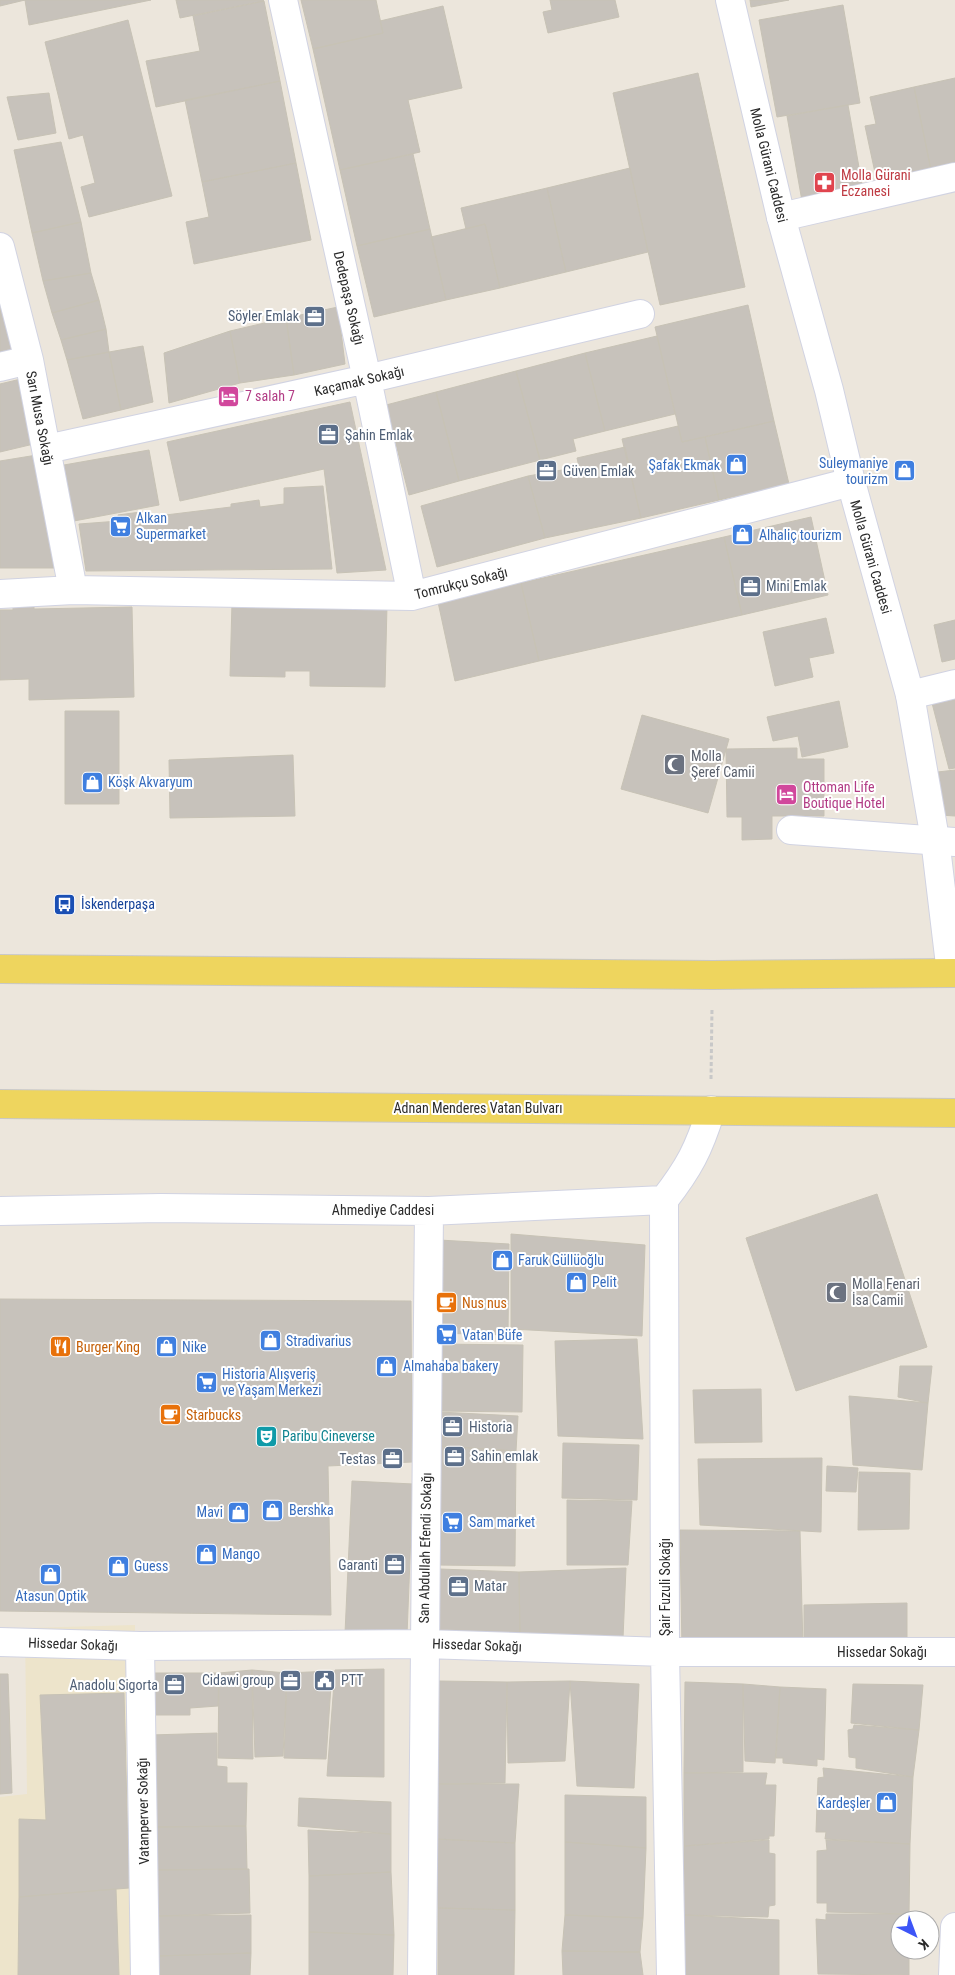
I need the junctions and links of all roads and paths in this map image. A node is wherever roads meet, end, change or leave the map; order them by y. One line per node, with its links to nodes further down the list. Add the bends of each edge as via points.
1 (283, 0): 9 (street, Dedepaşa Sokağı)
2 (730, 0): 4 (street, Molla Gürani Caddesi)
3 (955, 177): 4 (street)
4 (781, 217): 11 (street, Molla Gürani Caddesi, via 829,390)
5 (0, 247): 7 (street, Sarı Musa Sokağı)
6 (640, 314): 9 (street, Kaçamak Sokağı)
7 (29, 360): 8 (street); 10 (street, Sarı Musa Sokağı)
8 (0, 367)
9 (367, 379): 10 (street, Kaçamak Sokağı); 14 (street, Dedepaşa Sokağı)
10 (47, 449): 12 (street, Sarı Musa Sokağı)
11 (850, 482): 14 (street, Tomrukçu Sokağı); 16 (street, Molla Gürani Caddesi)
12 (73, 590): 13 (street, Tomrukçu Sokağı); 14 (street, Tomrukçu Sokağı)
13 (0, 594)
14 (412, 596)
15 (955, 684): 16 (street)
16 (910, 695): 18 (street, Molla Gürani Caddesi)
17 (791, 830): 18 (street)
18 (945, 841): 20 (street, Molla Gürani Caddesi)
19 (0, 969): 21 (main road)
20 (953, 974): 21 (main road)
21 (713, 975): 23 (path)
22 (0, 1104): 23 (main road, Adnan Menderes Vatan Bulvarı)
23 (711, 1110): 24 (main road, Adnan Menderes Vatan Bulvarı); 25 (street, via 687,1170)
24 (955, 1113)
25 (664, 1200): 27 (street, Ahmediye Caddesi); 31 (street, Şair Fuzuli Sokağı)
26 (0, 1211): 27 (street, Ahmediye Caddesi, via 161,1208)
27 (429, 1211): 29 (street, San Abdullah Efendi Sokağı)
28 (0, 1642): 30 (street, Hissedar Sokağı)
29 (424, 1644): 30 (street, Hissedar Sokağı); 31 (street, Hissedar Sokağı); 35 (street, San Abdullah Efendi Sokağı)
30 (140, 1646): 34 (street, Vatanperver Sokağı)
31 (665, 1652): 32 (street, Hissedar Sokağı); 36 (street, Şair Fuzuli Sokağı)
32 (955, 1652)
33 (955, 1940): 37 (street)
34 (145, 1975)
35 (422, 1975)
36 (672, 1975)
37 (953, 1975)

